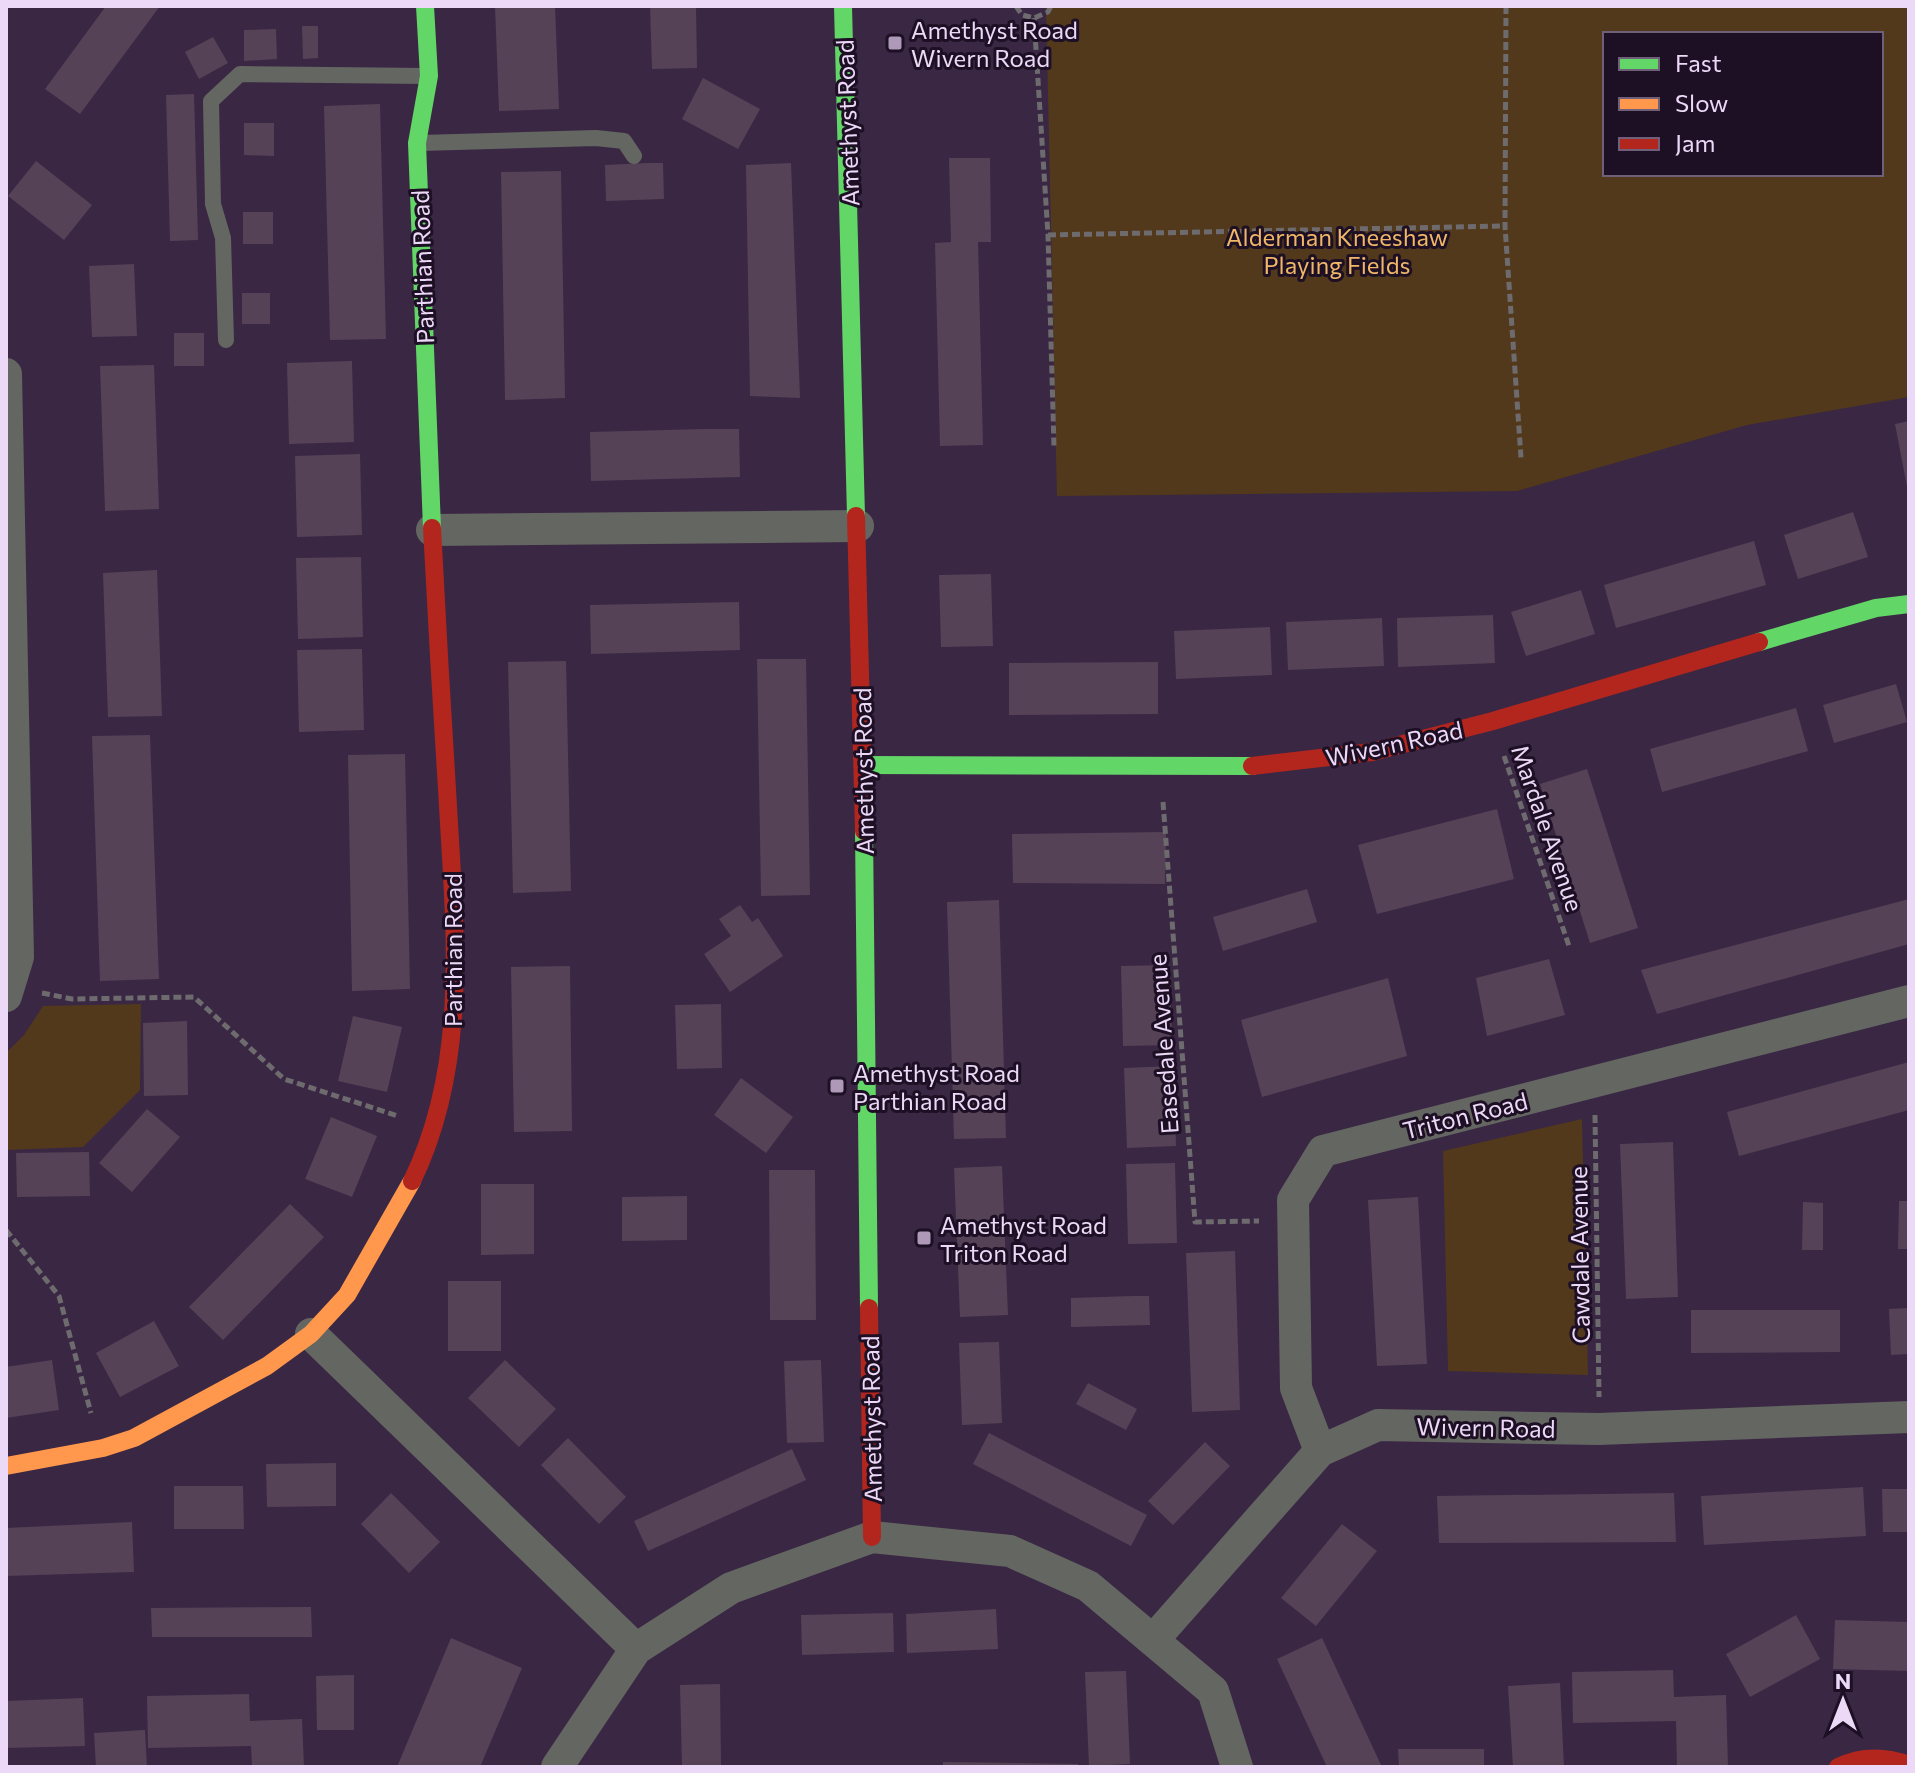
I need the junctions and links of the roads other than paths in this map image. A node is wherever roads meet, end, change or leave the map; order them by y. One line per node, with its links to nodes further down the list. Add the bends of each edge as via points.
1 (425, 6): 4 (street, Parthian Road)
2 (843, 6): 3 (lane); 9 (street, Amethyst Road)
3 (855, 6)
4 (429, 76): 5 (street, Parthian Road); 7 (lane, via 240,74 211,101 213,204 223,238)
5 (417, 143): 6 (lane, via 596,138 624,141); 10 (street, Parthian Road)
6 (634, 156)
7 (226, 340)
8 (6, 374): 13 (street, via 18,957)
9 (858, 526): 10 (street); 12 (street, Amethyst Road)
10 (432, 530): 15 (street, Parthian Road, via 455,939 452,1040 423,1158 347,1295)
11 (1909, 604): 12 (street, Wivern Road, via 1876,608 1372,752 1265,766)
12 (863, 765): 19 (street, Amethyst Road)
13 (8, 991)
14 (1909, 1001): 17 (street, Triton Road, via 1323,1151 1293,1200 1296,1388)
15 (311, 1334): 18 (street, Parthian Road, via 267,1366 134,1438); 21 (street)
16 (1909, 1417): 17 (street, Wivern Road, via 1599,1429 1378,1425)
17 (1320, 1451): 20 (street, Wivern Road)
18 (6, 1466)
19 (872, 1537): 20 (street, Amethyst Road, via 1010,1551 1088,1586); 21 (street, Amethyst Road, via 731,1588)
20 (1154, 1639): 24 (street, Amethyst Road, via 1213,1691)
21 (636, 1649): 23 (street, Amethyst Road)
22 (1909, 1765): 25 (street, via 1874,1758)
23 (557, 1767)
24 (1237, 1767)
25 (1838, 1767)

